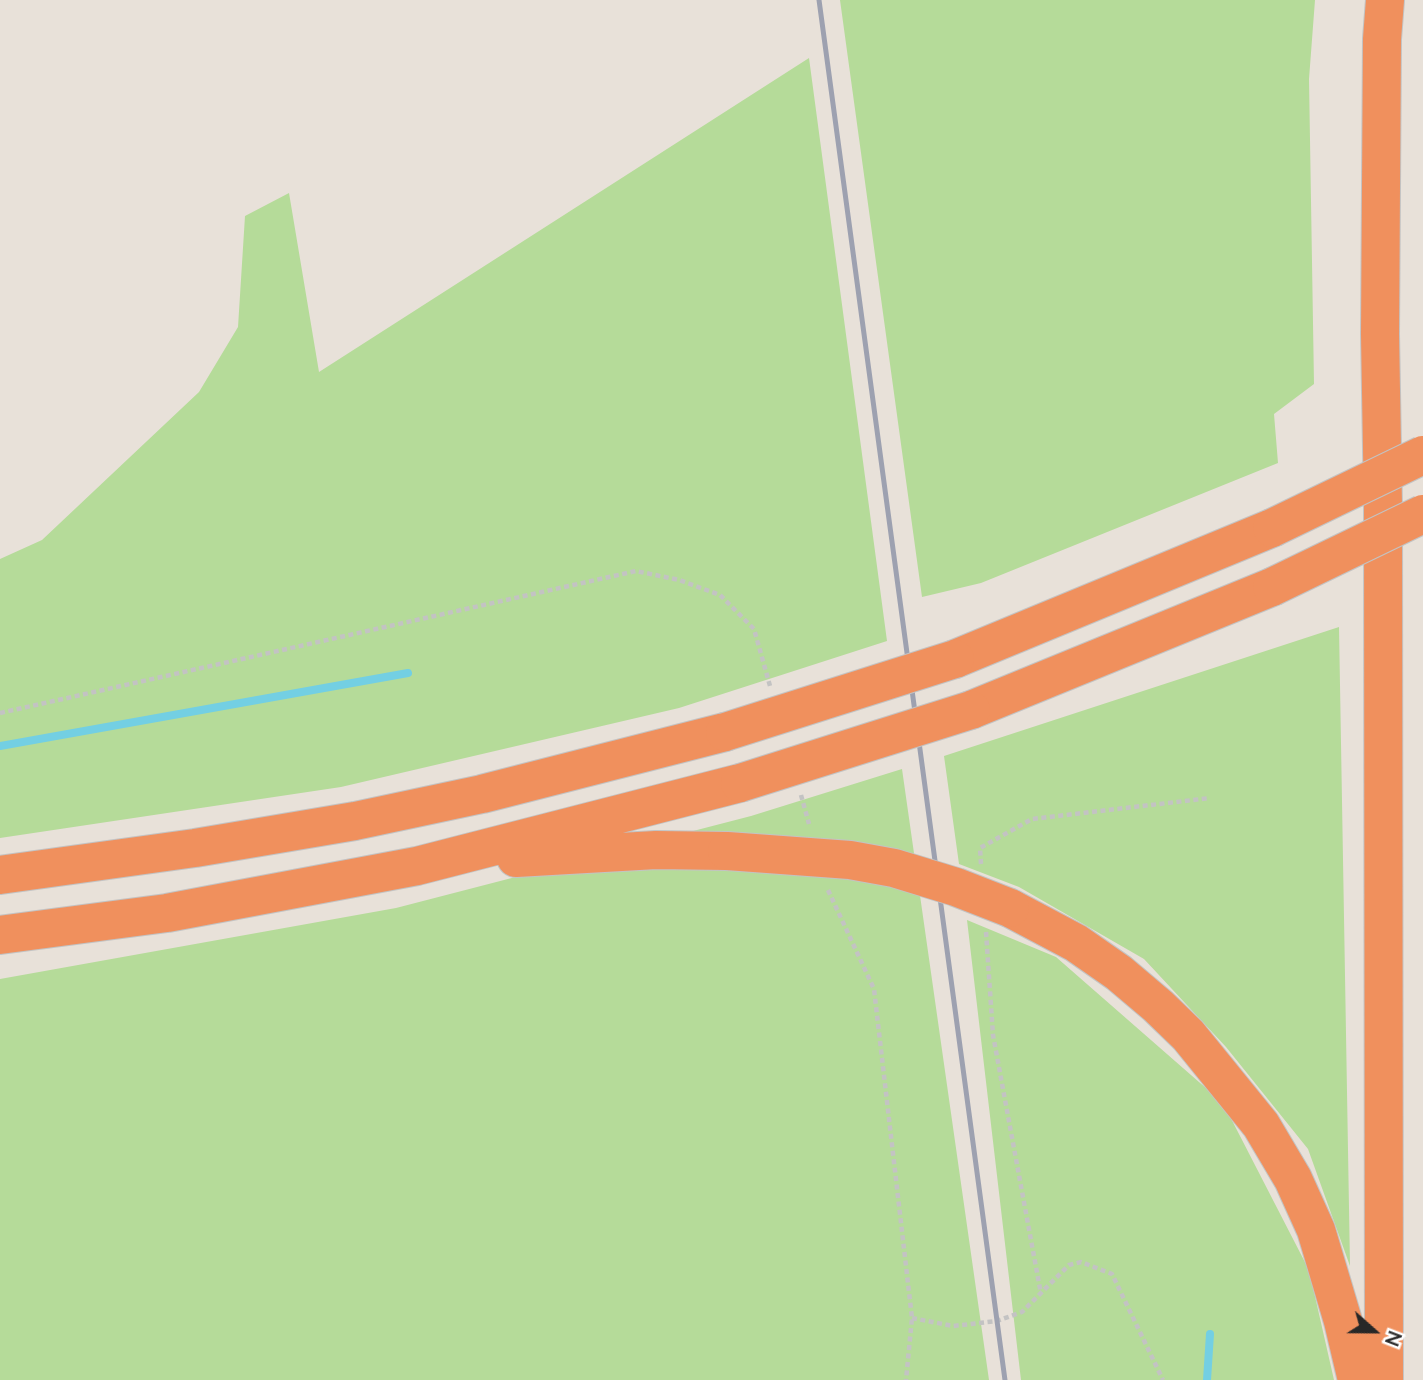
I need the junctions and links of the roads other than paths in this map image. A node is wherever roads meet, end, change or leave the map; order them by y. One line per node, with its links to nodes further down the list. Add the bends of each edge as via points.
1 (1385, 0): 8 (highway, via 1380,307)
2 (1423, 455): 5 (highway, bridge, via 1272,528 955,659 725,733 355,821)
3 (1423, 514): 4 (highway, bridge, via 1272,587 971,710 740,783)
4 (417, 866): 6 (highway, via 167,913); 7 (highway, bridge, via 656,850 727,850 850,860 956,887 998,918 1076,943 1119,973 1188,1035 1261,1125 1316,1230)
5 (0, 875)
6 (0, 935)
7 (1357, 1380)
8 (1384, 1380)

